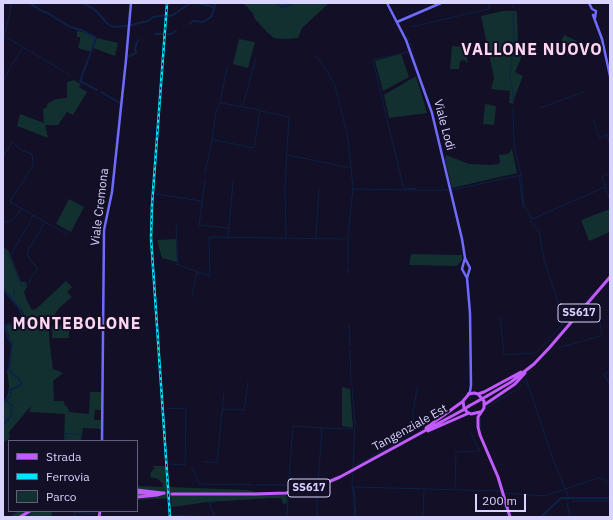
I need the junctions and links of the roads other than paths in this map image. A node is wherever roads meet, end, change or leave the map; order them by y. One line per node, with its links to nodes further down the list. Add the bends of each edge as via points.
1 (131, 3): 24 (street, Viale Cremona, via 112,192 104,230)
2 (387, 3): 5 (street, Viale Lodi)
3 (441, 3): 5 (street)
4 (589, 4): 6 (street, via 591,10 596,11 594,15)
5 (397, 22): 7 (street, Viale Lodi, via 418,71 432,113)
6 (610, 76)
7 (465, 258): 8 (street, Viale Lodi); 9 (street, Viale Lodi)
8 (464, 264): 9 (street); 11 (street, via 462,267)
9 (468, 264): 10 (street)
10 (470, 270): 11 (street); 13 (street)
11 (465, 272): 13 (street)
12 (610, 277): 14 (main road, Tangenziale Est / SS617)
13 (467, 278): 15 (street)
14 (548, 349): 16 (main road, via 520,373); 19 (main road, via 515,384); 23 (main road, Tangenziale Est / SS617, bridge, via 503,388)
15 (471, 385): 16 (street); 17 (street)
16 (477, 394): 17 (main road, via 471,393); 19 (main road, via 483,398)
17 (466, 396): 18 (main road)
18 (463, 401): 21 (main road, via 464,408); 23 (main road)
19 (484, 405): 20 (main road)
20 (480, 412): 21 (main road); 22 (main road)
21 (471, 414): 22 (main road); 23 (main road)
22 (478, 422): 30 (main road, via 480,435 498,477)
23 (422, 432): 28 (main road, Tangenziale Est / SS617, via 340,477 300,491)
24 (102, 440)
25 (138, 490): 27 (main road)
26 (138, 493): 27 (main road)
27 (164, 493): 29 (main road)
28 (172, 494)
29 (138, 497)
30 (510, 517)

